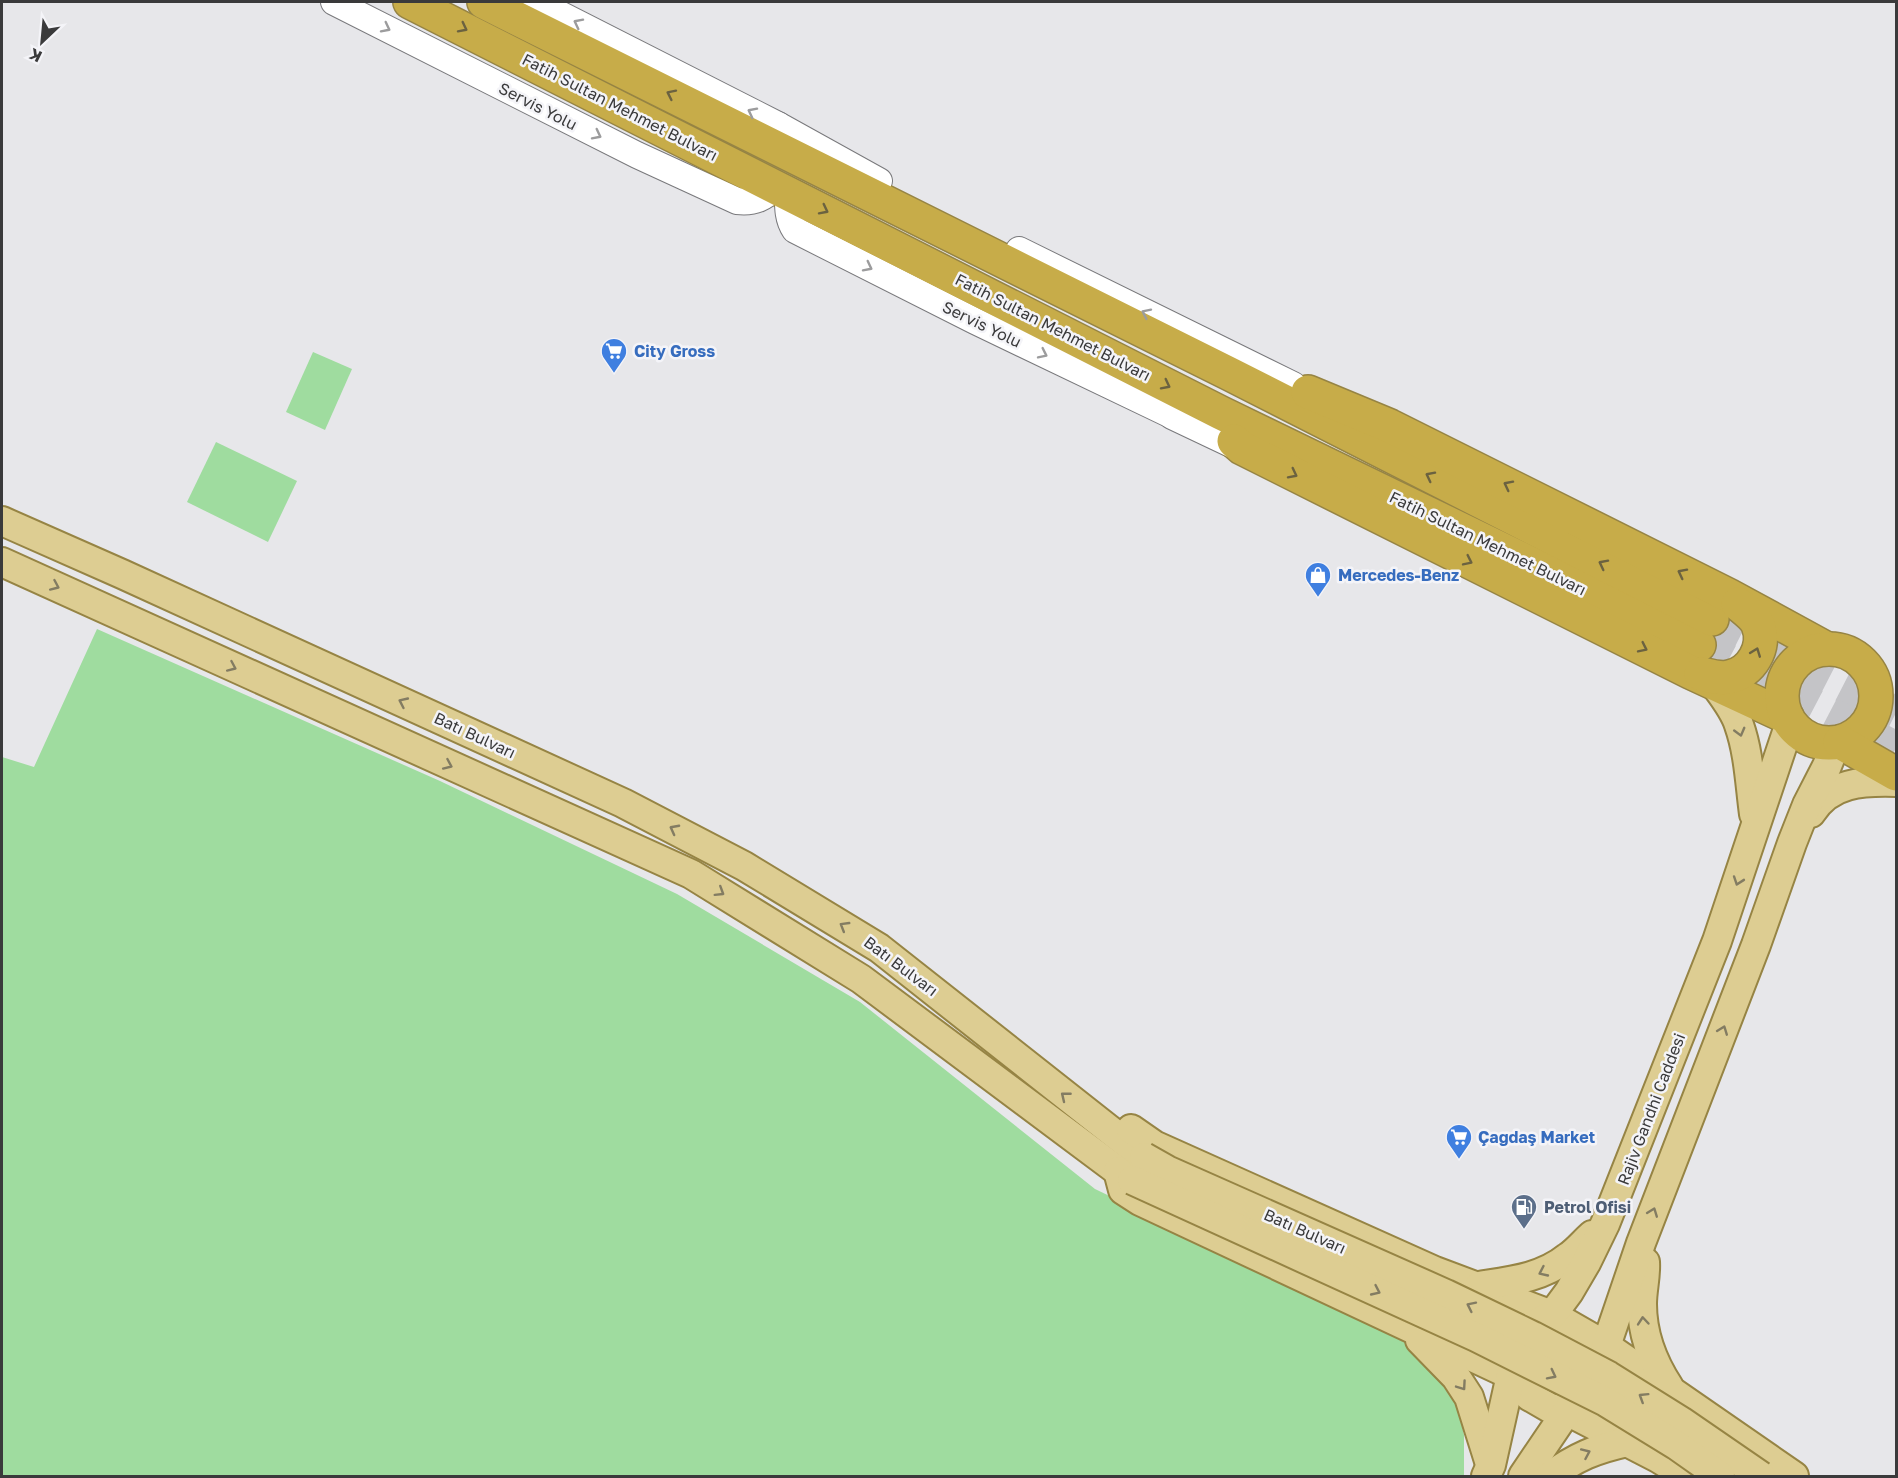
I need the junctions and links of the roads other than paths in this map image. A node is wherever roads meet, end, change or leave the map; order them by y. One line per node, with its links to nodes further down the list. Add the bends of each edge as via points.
1 (333, 2): 9 (street, Servis Yolu, one-way to 9)
2 (411, 2): 8 (highway, Fatih Sultan Mehmet Bulvarı, one-way to 8)
3 (484, 2): 5 (highway, Fatih Sultan Mehmet Bulvarı, one-way to 3)
4 (536, 2): 5 (street, Fatih Sultan Mehmet Bulvarı, one-way to 4)
5 (783, 139): 6 (street); 7 (highway, Fatih Sultan Mehmet Bulvarı)
6 (879, 181): 7 (street); 12 (street, one-way to 6)
7 (846, 184): 11 (highway, Fatih Sultan Mehmet Bulvarı)
8 (783, 189): 9 (street, via 760,200); 10 (street); 13 (highway, Fatih Sultan Mehmet Bulvarı, one-way to 13)
9 (737, 201): 10 (street, Servis Yolu)
10 (795, 230): 14 (street, Servis Yolu, one-way to 14)
11 (1230, 374): 12 (highway); 18 (highway, Fatih Sultan Mehmet Bulvarı, one-way to 11)
12 (1293, 386): 18 (highway, one-way to 12, via 1390,426)
13 (1214, 409): 14 (street, Servis Yolu, via 1185,416); 15 (highway, via 1228,436); 18 (highway, Fatih Sultan Mehmet Bulvarı)
14 (1169, 414): 15 (street)
15 (1262, 458): 18 (highway, one-way to 18)
16 (2, 521): 29 (main road, Batı Bulvarı, one-way to 16, via 879,948 744,866 623,803)
17 (2, 562): 30 (main road, Batı Bulvarı, one-way to 30, via 691,874 861,979)
18 (1708, 643): 19 (highway, one-way to 18); 21 (highway); 27 (main road, one-way to 27, via 1739,725)
19 (1827, 649): 20 (highway, via 1847,652); 21 (highway, via 1805,655 1785,678 1781,693)
20 (1883, 676): 22 (highway, via 1876,688 1875,709 1869,722 1848,740)
21 (1788, 720): 22 (highway, via 1801,735 1816,742); 27 (main road, Rajiv Gandhi Caddesi)
22 (1838, 742): 25 (highway); 28 (main road)
23 (1896, 744): 24 (highway)
24 (1896, 753)
25 (1896, 774)
26 (1896, 782): 28 (main road, via 1864,781 1836,788 1816,804)
27 (1755, 825): 31 (main road, Rajiv Gandhi Caddesi, one-way to 31, via 1717,941)
28 (1792, 843): 32 (main road, one-way to 28)
29 (1101, 1124): 30 (main road, Batı Bulvarı); 33 (main road, via 1124,1124 1154,1145 1435,1271)
30 (1131, 1169): 35 (main road, via 1123,1190 1140,1201); 45 (main road, Batı Bulvarı, one-way to 45, bridge, via 1596,1396); 46 (main road, Batı Bulvarı, one-way to 30, bridge, via 1609,1376 1533,1336 1167,1170)
31 (1605, 1224): 33 (main road, one-way to 33, via 1551,1269 1532,1277); 34 (main road, Rajiv Gandhi Caddesi, via 1586,1263)
32 (1641, 1243): 36 (main road); 38 (main road, one-way to 32, via 1660,1374 1643,1328 1645,1264)
33 (1478, 1286): 34 (main road)
34 (1552, 1315): 36 (main road); 37 (main road, Rajiv Gandhi Caddesi, via 1532,1326 1523,1339)
35 (1408, 1327): 37 (main road); 41 (main road, one-way to 41, via 1469,1397)
36 (1606, 1346): 38 (main road); 39 (main road, via 1599,1382 1585,1404)
37 (1511, 1375): 39 (main road, via 1529,1395 1550,1407); 41 (main road, Rajiv Gandhi Caddesi)
38 (1673, 1394): 47 (main road)
39 (1568, 1411): 40 (main road); 42 (main road)
40 (1627, 1442): 43 (main road, one-way to 40, via 1597,1448); 44 (main road)
41 (1488, 1471)
42 (1523, 1476)
43 (1550, 1476)
44 (1687, 1476)
45 (1720, 1476)
46 (1761, 1476)
47 (1794, 1476)

